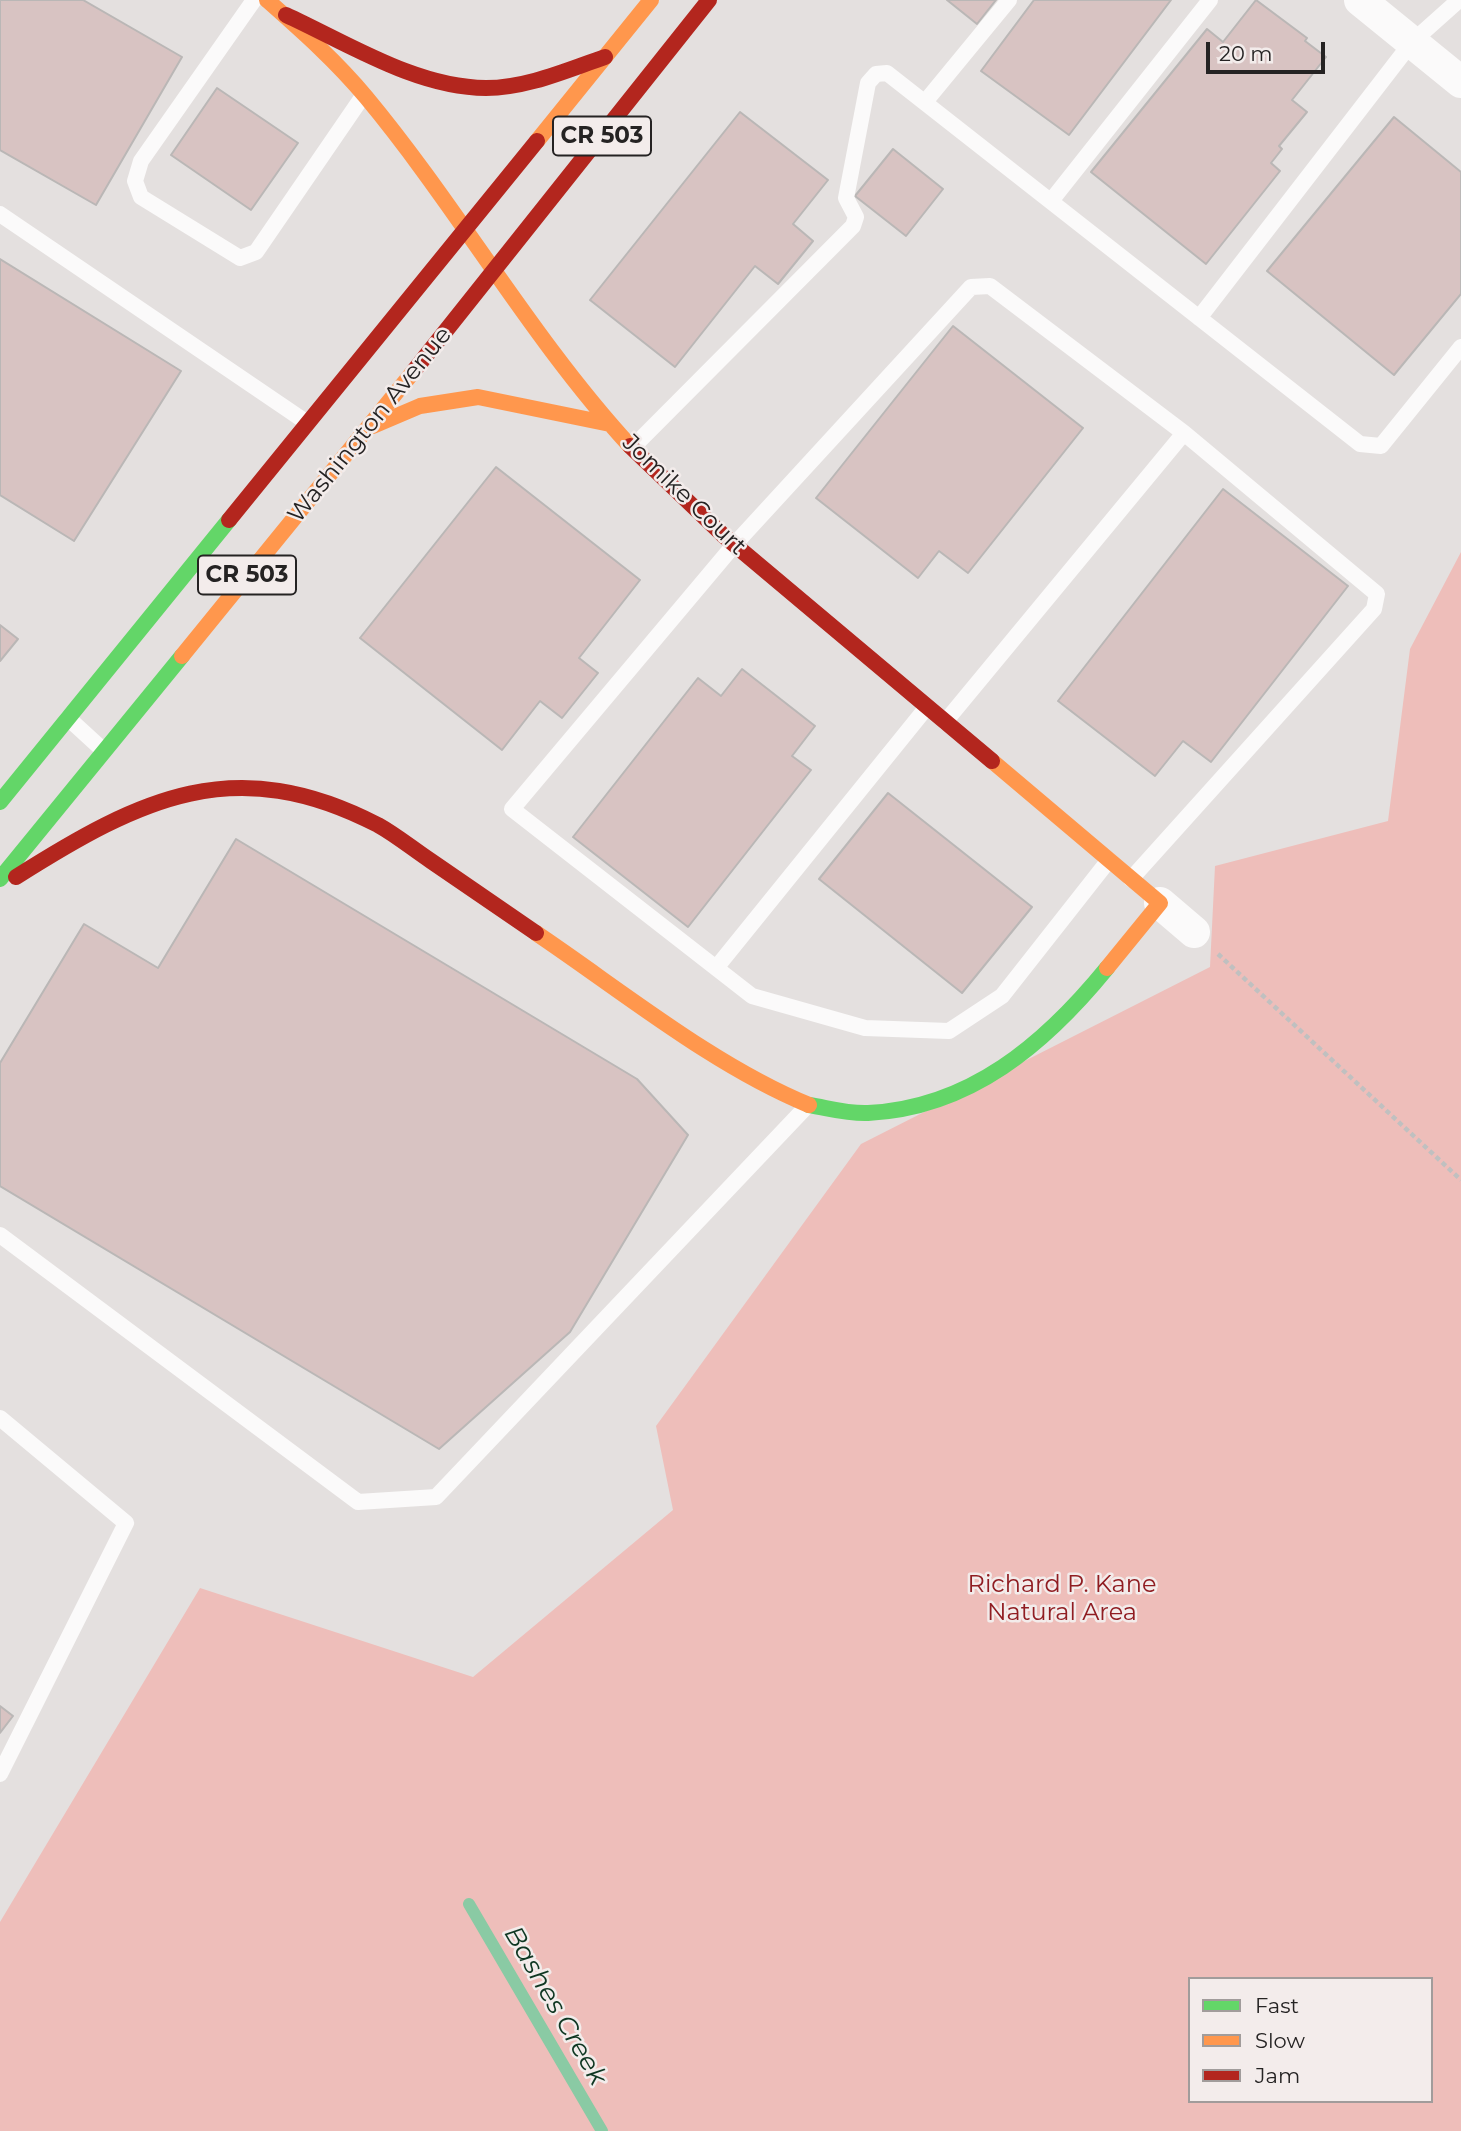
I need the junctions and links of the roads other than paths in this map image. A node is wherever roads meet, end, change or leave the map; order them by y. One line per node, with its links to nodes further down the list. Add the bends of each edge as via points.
1 (254, 0): 13 (lane, via 141,161 135,181 141,197 240,258 256,252)
2 (267, 0): 9 (main road)
3 (651, 0): 11 (main road, Washington Avenue / CR 503)
4 (709, 0): 18 (main road, Washington Avenue / CR 503)
5 (1009, 0): 14 (lane)
6 (1210, 0): 15 (lane)
7 (1360, 0): 10 (street)
8 (1459, 0): 10 (lane)
9 (286, 15): 11 (main road, via 428,77 483,88 532,80); 13 (main road, Jomike Court)
10 (1412, 42): 12 (street); 19 (lane)
11 (605, 57): 17 (main road, Washington Avenue / CR 503)
12 (1461, 82)
13 (363, 96): 17 (main road, Jomike Court)
14 (925, 102): 15 (lane); 25 (lane, via 887,73 876,74 868,83 846,198 856,218 853,226)
15 (1051, 201): 19 (lane)
16 (0, 215): 21 (lane)
17 (463, 229): 18 (main road, Jomike Court); 21 (main road, Washington Avenue / CR 503)
18 (495, 272): 22 (main road, Jomike Court); 23 (main road, Washington Avenue / CR 503)
19 (1199, 318): 20 (lane, via 1360,444 1381,446)
20 (1461, 347)
21 (306, 422): 28 (main road, Washington Avenue / CR 503)
22 (610, 424): 23 (main road, via 478,397 420,406); 25 (main road, Jomike Court)
23 (368, 428): 30 (main road, Washington Avenue / CR 503)
24 (1184, 433): 26 (lane, via 989,286 971,287); 29 (lane); 34 (lane, via 1377,594 1374,609)
25 (632, 447): 26 (main road, Jomike Court)
26 (734, 545): 27 (main road, Jomike Court); 38 (lane, via 512,809)
27 (927, 707): 29 (main road, Jomike Court); 38 (lane)
28 (68, 718): 30 (lane); 31 (main road, Washington Avenue / CR 503)
29 (945, 722): 32 (main road, Jomike Court)
30 (104, 751): 33 (main road, Washington Avenue / CR 503)
31 (0, 802)
32 (1109, 860): 34 (main road, Jomike Court); 38 (lane, via 1002,996 949,1031 865,1028 752,996)
33 (0, 879)
34 (1131, 879): 36 (main road, Jomike Court)
35 (0, 888): 39 (main road, via 78,837 139,806 243,785 300,791 380,826 727,1063)
36 (1160, 903): 37 (street); 39 (main road, via 1066,1017 993,1076 966,1091 900,1110 866,1113)
37 (1194, 932)
38 (716, 968)
39 (809, 1105): 40 (lane, via 436,1497 358,1502)
40 (0, 1235)
41 (0, 1418): 42 (lane, via 126,1523)
42 (0, 1774)

